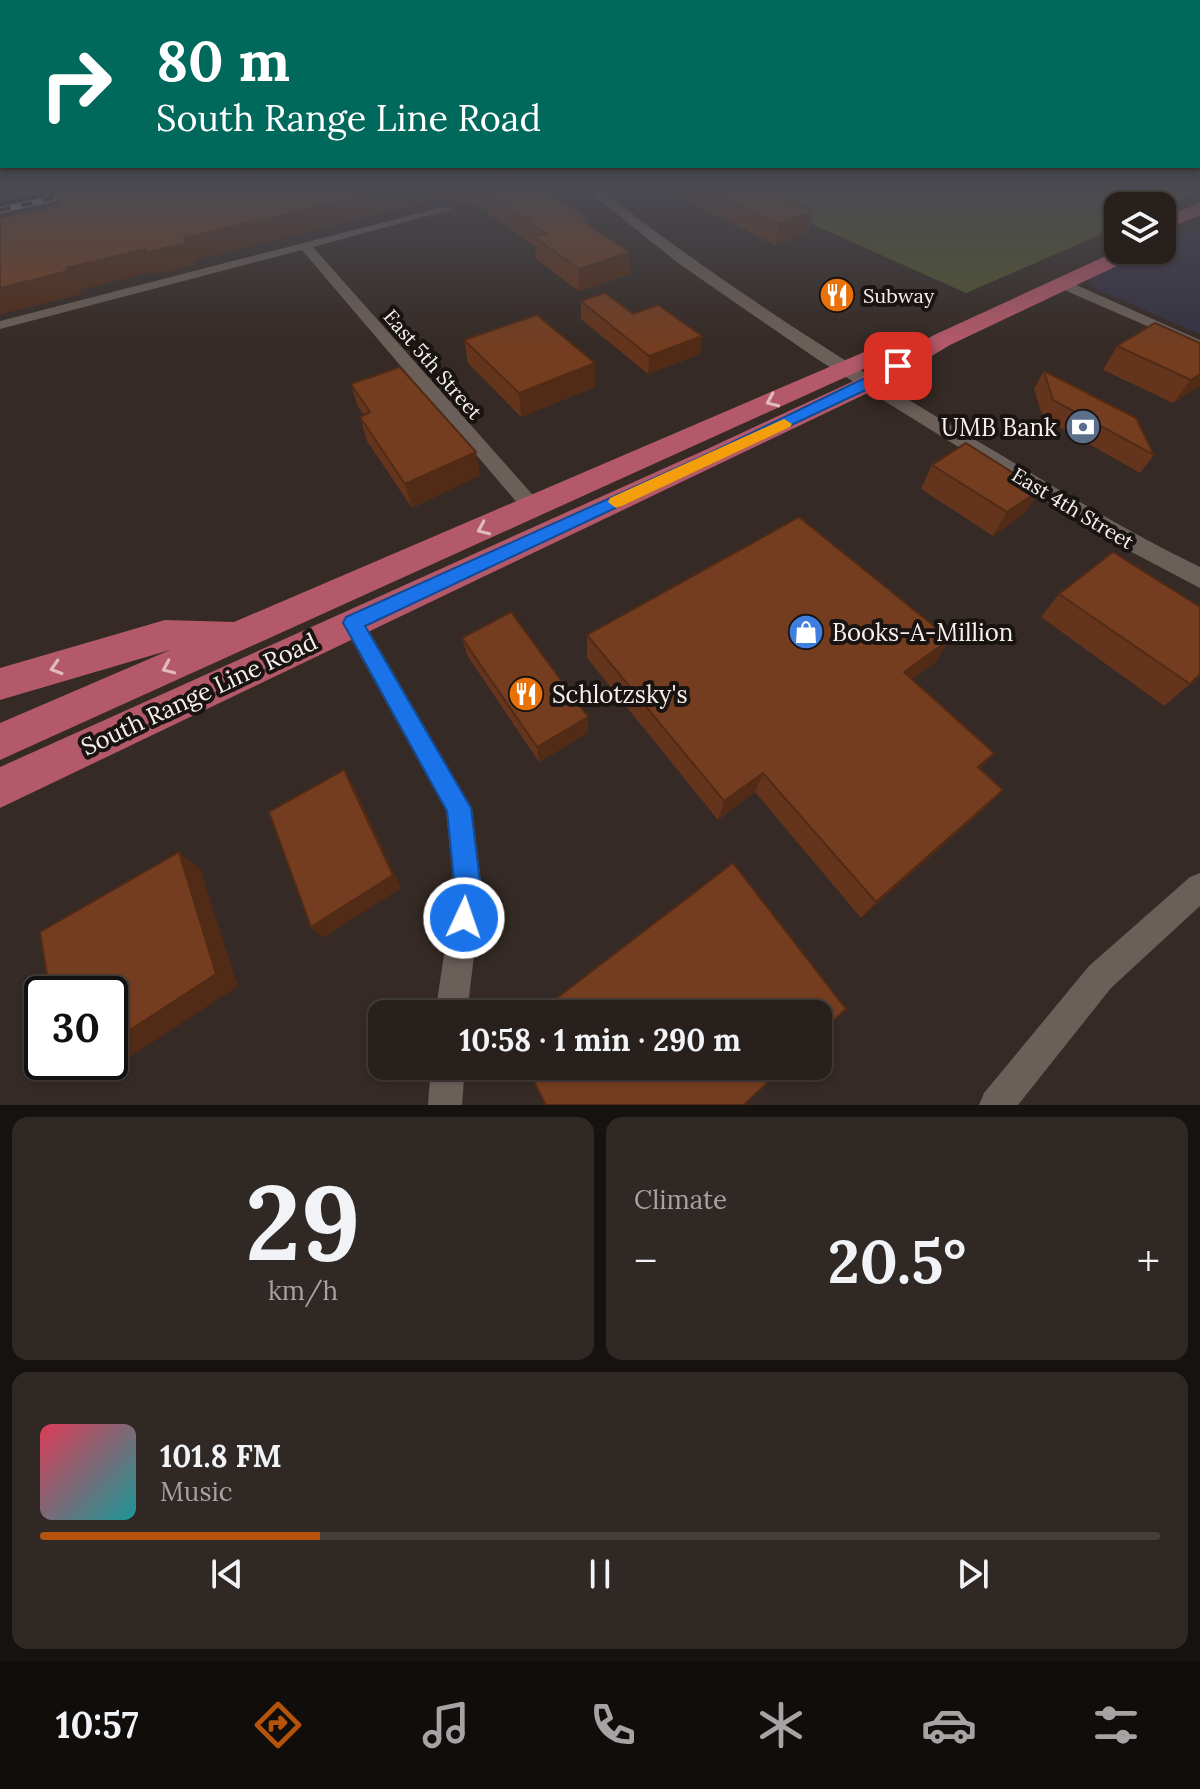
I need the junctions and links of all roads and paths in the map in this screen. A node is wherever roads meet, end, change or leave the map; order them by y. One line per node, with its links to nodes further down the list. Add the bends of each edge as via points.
1 (322, 242): 3 (street)
2 (659, 242): 9 (street, East 4th Street, via 721,290)
3 (305, 246): 7 (street); 10 (street, East 5th Street)
4 (1104, 252): 9 (main road, South Range Line Road)
5 (1104, 264): 6 (main road, South Range Line Road)
6 (1060, 283): 8 (street); 9 (main road, South Range Line Road)
7 (0, 325)
8 (1200, 345)
9 (855, 377): 10 (main road, South Range Line Road, one-way to 10); 11 (street, East 4th Street, via 1120,537); 12 (main road, South Range Line Road)
10 (532, 507): 13 (main road, South Range Line Road, one-way to 13)
11 (1200, 578)
12 (353, 623): 16 (main road, South Range Line Road); 19 (street, via 459,808 468,890)
13 (241, 635): 14 (main road, one-way to 14, via 165,635); 15 (main road, South Range Line Road, one-way to 15)
14 (0, 684)
15 (0, 742)
16 (14, 781): 17 (main road)
17 (0, 810)
18 (1200, 887): 22 (street, via 1100,977)
19 (453, 1000)
20 (447, 1080): 21 (street)
21 (445, 1105)
22 (996, 1105)

